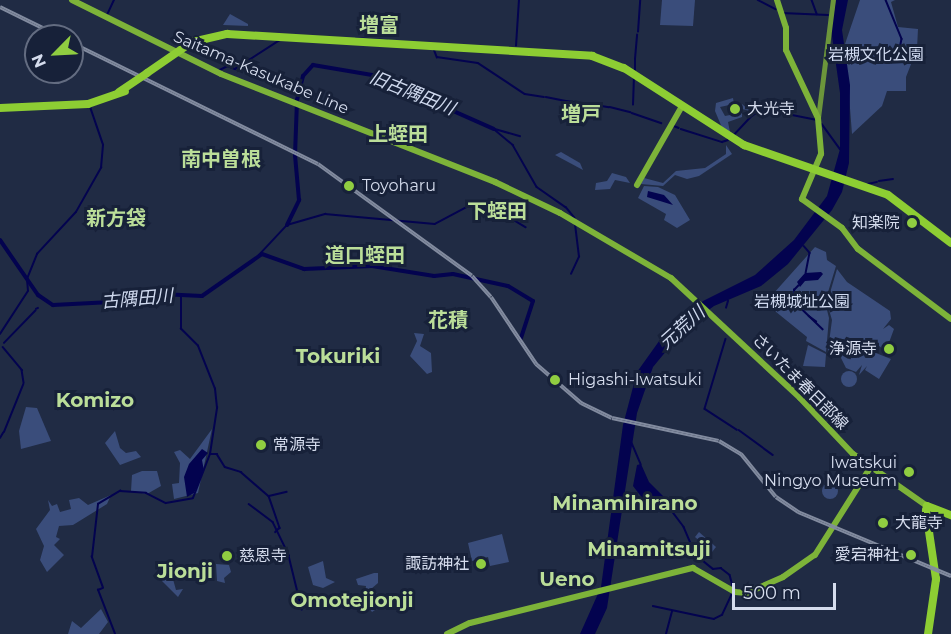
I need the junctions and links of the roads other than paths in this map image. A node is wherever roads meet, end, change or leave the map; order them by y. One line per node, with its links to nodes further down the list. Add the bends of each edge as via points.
1 (72, 0): 4 (main road, Saitama-Kasukabe Line)
2 (777, 0): 7 (main road, via 786,28 786,50)
3 (833, 0): 7 (main road)
4 (177, 53): 5 (highway, bridge, via 119,93 86,102); 6 (highway, via 197,40 227,34 570,52 616,64); 11 (main road, Saitama-Kasukabe Line, via 495,182 575,222 671,278)
5 (0, 107)
6 (682, 107): 8 (highway, via 743,146); 9 (main road)
7 (818, 118): 8 (main road, via 821,148)
8 (814, 170): 10 (highway, via 890,198); 12 (main road, via 802,199 842,228 858,249)
9 (638, 185)
10 (951, 244)
11 (697, 301): 13 (main road, さいたま春日部線)
12 (951, 319)
13 (870, 468): 14 (main road); 16 (main road, via 815,555 783,577 740,594 693,568 470,623)
14 (927, 506): 15 (highway); 17 (highway, via 925,520 936,579)
15 (951, 515)
16 (447, 634)
17 (928, 634)

